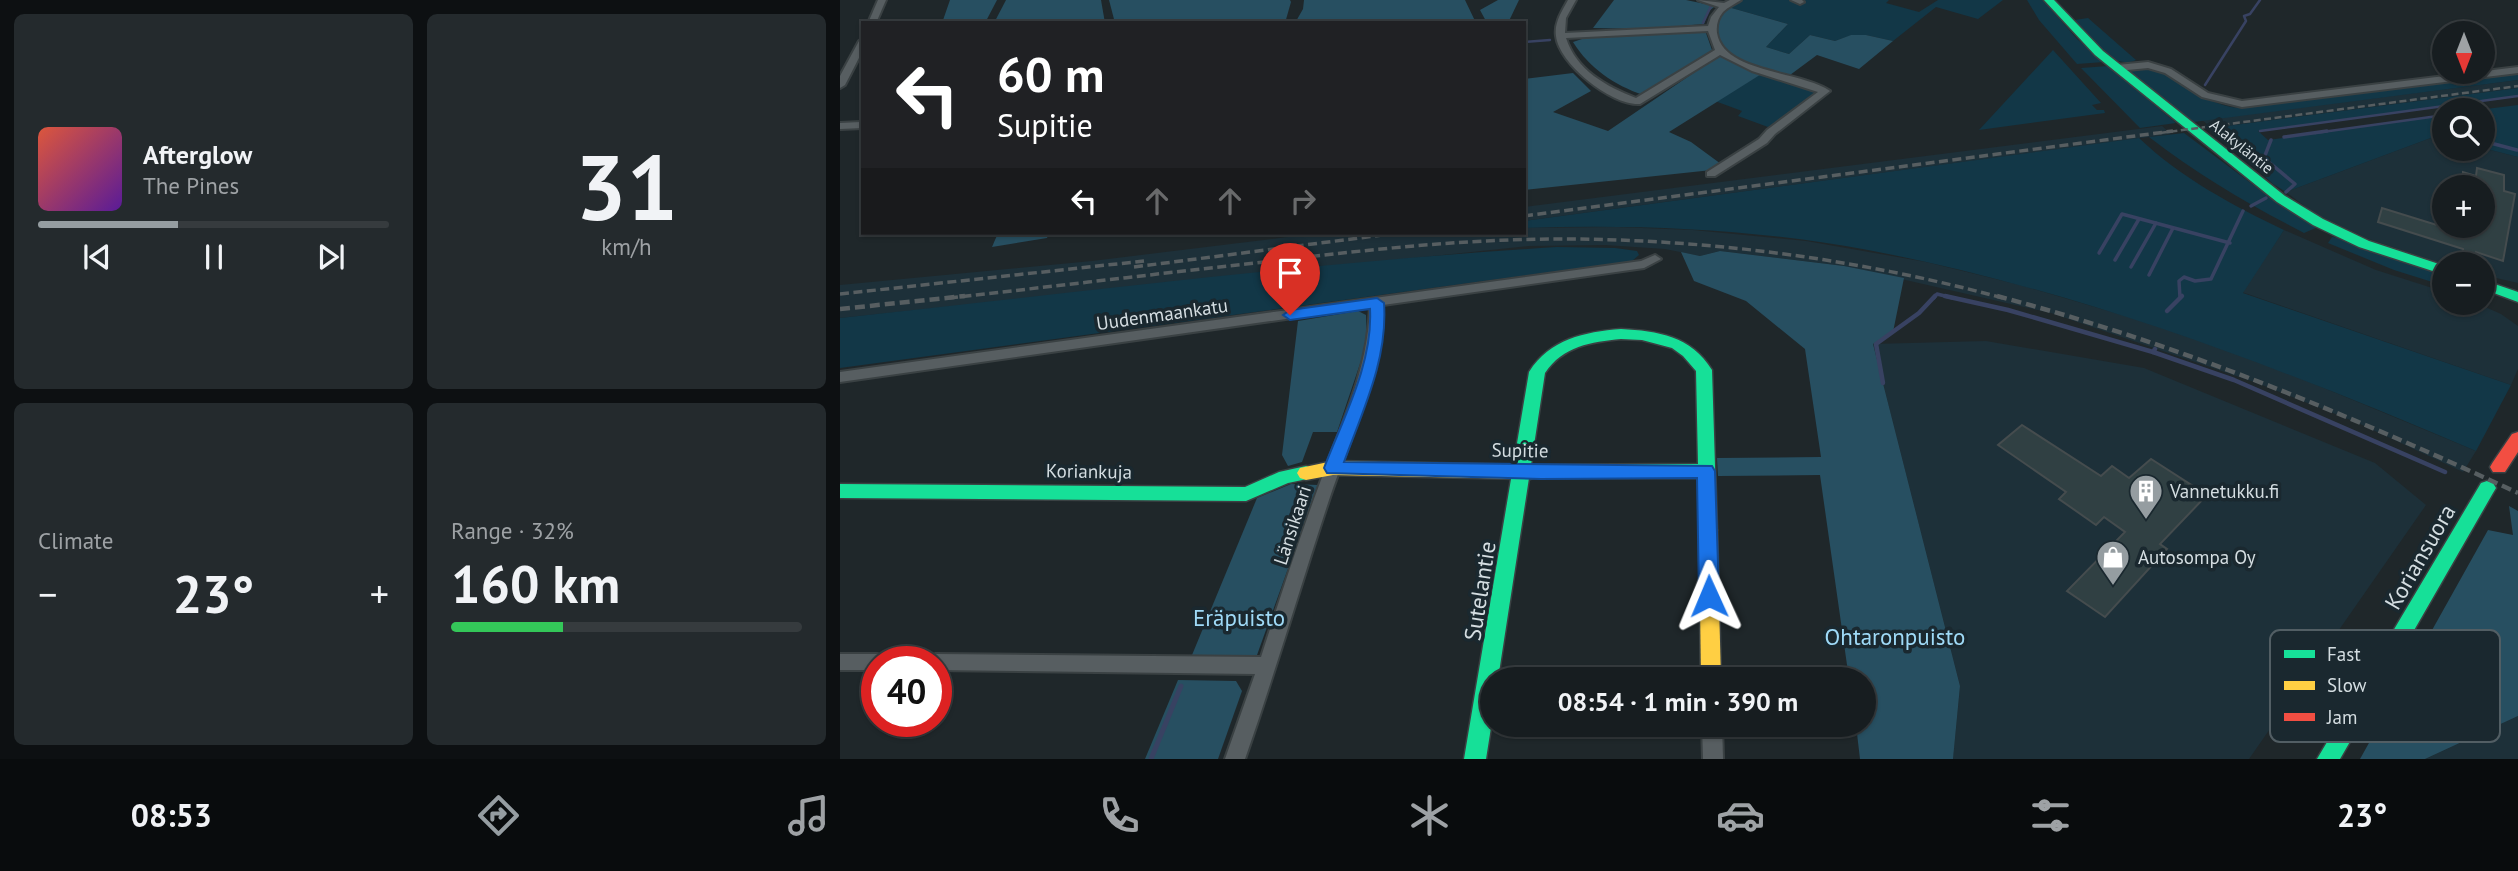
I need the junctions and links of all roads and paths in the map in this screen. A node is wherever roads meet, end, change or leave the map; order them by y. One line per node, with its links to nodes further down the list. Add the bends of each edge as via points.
1 (882, 0): 7 (street)
2 (1572, 0): 9 (street, via 1562,17)
3 (1702, 0): 6 (street)
4 (1737, 0): 6 (street)
5 (2049, 0): 12 (street, Alakyläntie)
6 (1725, 6): 8 (street)
7 (873, 21)
8 (1712, 28): 9 (street); 11 (street)
9 (1560, 36): 11 (street, via 1585,75 1637,102)
10 (861, 45): 14 (street)
11 (1720, 51): 17 (street, via 1825,91 1763,141)
12 (2117, 68): 13 (street, via 2148,65 2168,71 2205,95 2242,104); 19 (street, Alakyläntie, via 2300,212 2364,244)
13 (2518, 70)
14 (840, 85)
15 (861, 125): 16 (street)
16 (840, 126)
17 (1711, 174)
18 (1655, 259): 24 (street, Uudenmaankatu)
19 (2432, 267)
20 (2495, 285): 22 (street)
21 (2495, 288): 23 (street)
22 (2518, 290)
23 (2518, 297)
24 (1377, 303): 25 (street, Uudenmaankatu); 28 (street, Länsikaari, via 1372,361)
25 (840, 377)
26 (2518, 438): 27 (street)
27 (2499, 467)
28 (1333, 468): 30 (street, Supitie); 32 (street, Koriankuja, via 1285,477 1246,494); 37 (street, Länsikaari)
29 (1706, 471): 30 (street, Supitie); 30 (street, Sutelantie, via 1702,362 1688,348 1664,339 1607,336 1572,342 1543,360 1537,372); 38 (street)
30 (1522, 472): 42 (street, Sutelantie)
31 (2487, 488): 33 (street, Koriansuora)
32 (840, 491)
33 (2404, 630)
34 (840, 662): 35 (street)
35 (861, 662)
36 (952, 662): 37 (street)
37 (1268, 666): 41 (street, Länsikaari)
38 (1711, 667)
39 (1712, 737): 43 (street)
40 (2338, 742): 44 (street, Koriansuora)
41 (1235, 759)
42 (1475, 759)
43 (1713, 759)
44 (2328, 759)

